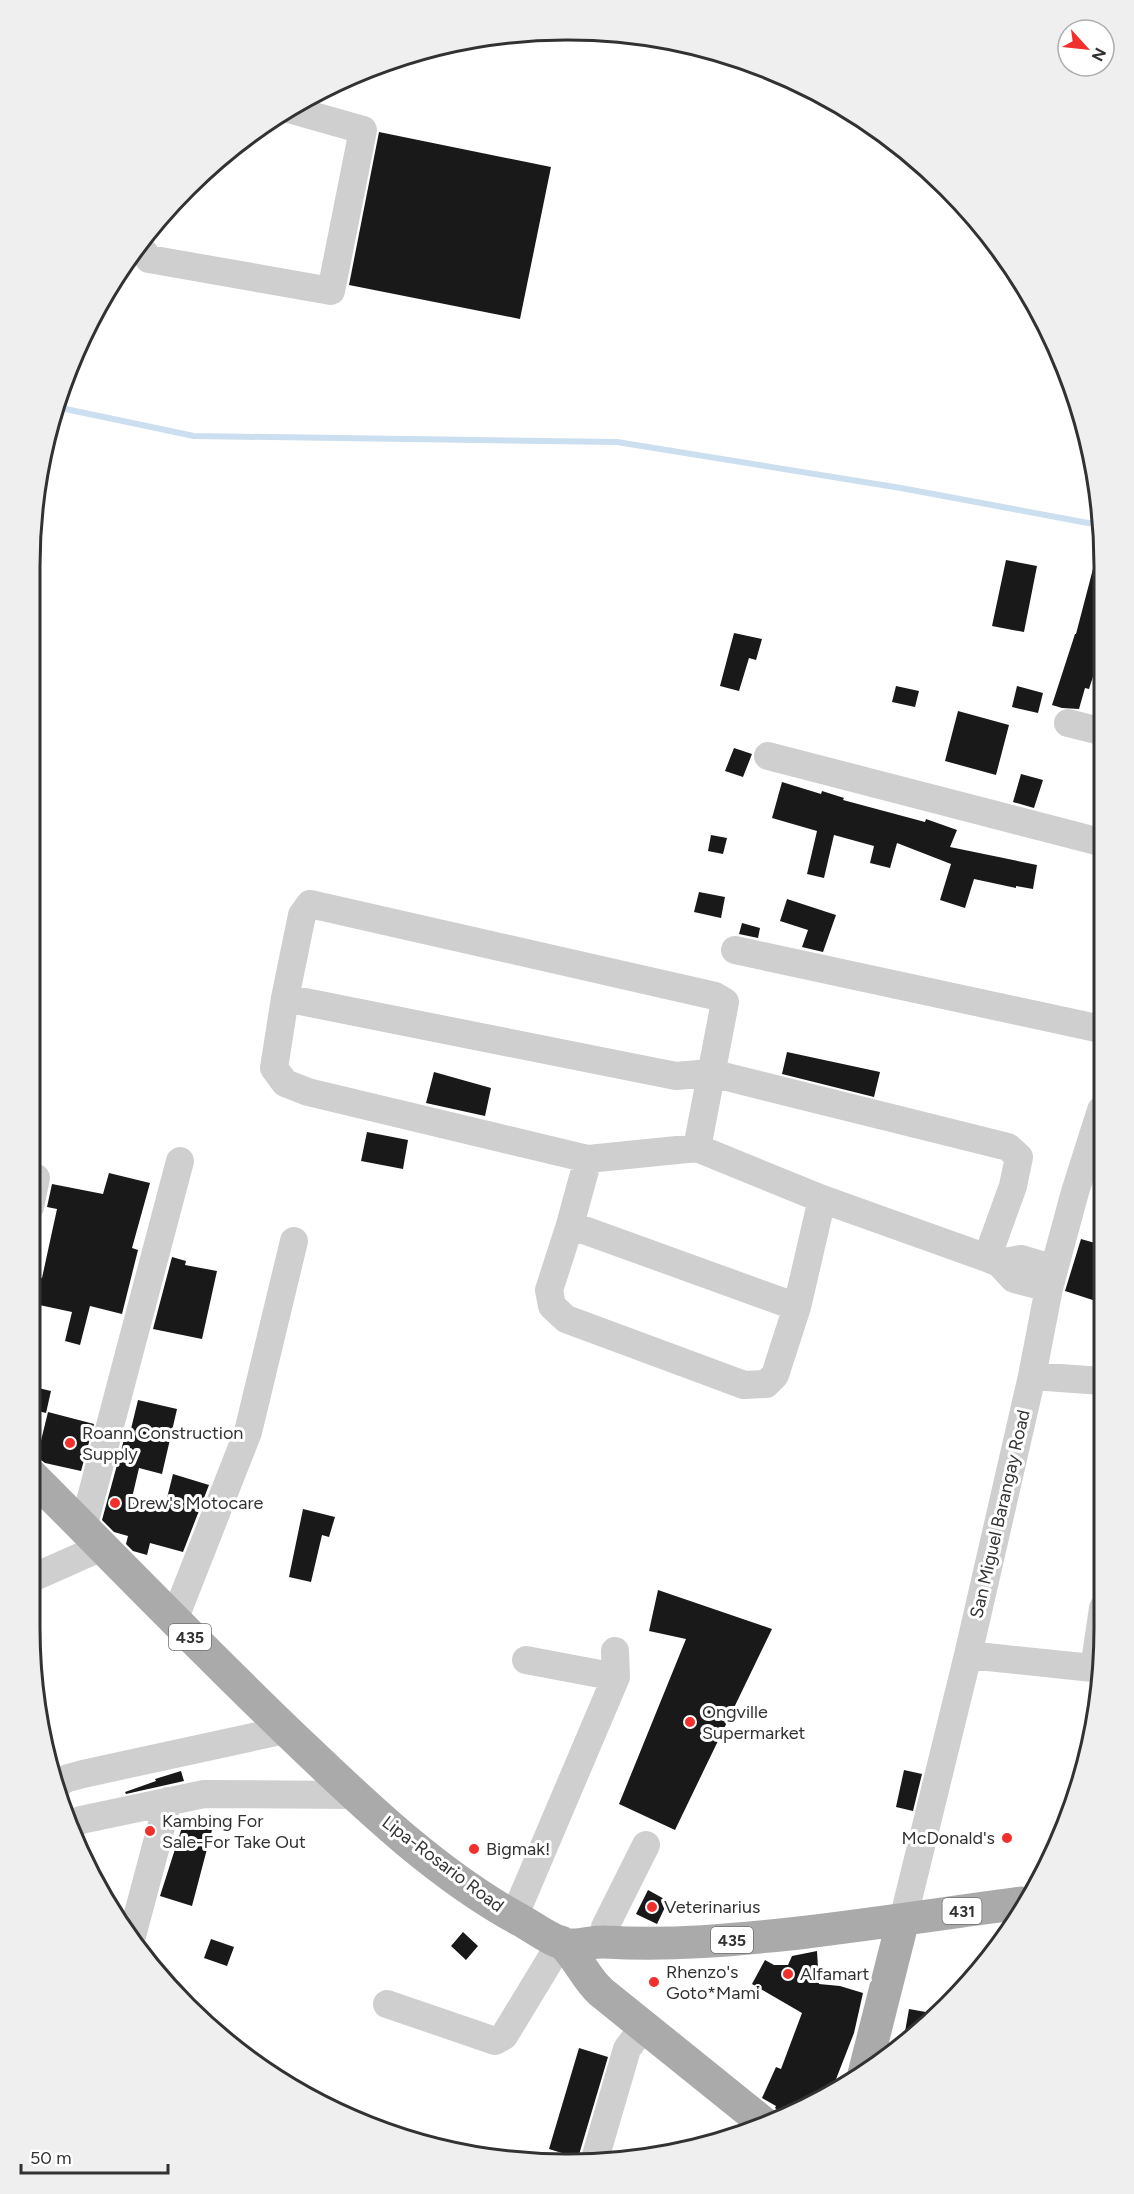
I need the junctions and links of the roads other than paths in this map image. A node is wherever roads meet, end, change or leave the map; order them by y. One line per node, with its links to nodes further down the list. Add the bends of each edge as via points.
1 (301, 113): 2 (street, via 363,130 331,291 149,259)
2 (144, 253)
3 (1068, 723): 4 (street)
4 (1094, 730)
5 (768, 756): 6 (street)
6 (1094, 840)
7 (735, 950): 9 (street)
8 (285, 999): 10 (street, via 676,1076); 10 (street, via 302,915 310,904 715,996 725,1002); 13 (street, via 274,1068 285,1083 308,1092)
9 (1094, 1027)
10 (711, 1073): 12 (street); 18 (street, via 1008,1147 1019,1157)
11 (1094, 1134): 19 (street, San Miguel Barangay Road)
12 (697, 1148): 13 (street); 15 (street)
13 (588, 1159): 16 (street)
14 (180, 1161): 24 (street)
15 (822, 1198): 18 (street); 20 (street)
16 (570, 1225): 20 (street); 20 (street, via 549,1290 552,1306 566,1319 744,1385 766,1384 775,1375)
17 (294, 1241): 26 (street, via 248,1432)
18 (993, 1260): 19 (street, via 1021,1259)
19 (1051, 1279): 21 (street, San Miguel Barangay Road)
20 (796, 1307)
21 (1032, 1377): 22 (street); 27 (street, San Miguel Barangay Road)
22 (1094, 1381)
23 (40, 1484): 24 (main road, Lipa-Rosario Road / 435)
24 (93, 1537): 25 (street); 26 (main road, Lipa-Rosario Road / 435)
25 (40, 1573)
26 (174, 1620): 30 (main road, Lipa-Rosario Road / 435)
27 (968, 1655): 29 (street); 38 (street, San Miguel Barangay Road)
28 (526, 1660): 37 (street, via 616,1664)
29 (1091, 1668)
30 (285, 1730): 31 (street); 32 (main road, Lipa-Rosario Road / 435)
31 (63, 1780)
32 (354, 1795): 33 (street, via 204,1794); 37 (main road, Lipa-Rosario Road / 435, via 444,1869)
33 (168, 1801): 34 (street); 39 (street)
34 (78, 1821)
35 (646, 1845): 41 (street, via 605,1927)
36 (1015, 1904): 38 (main road, Lipa-Rosario Road / 431)
37 (514, 1917): 40 (main road, Lipa-Rosario Road / 435)
38 (903, 1920): 41 (main road, Lipa-Rosario Road / 435, via 700,1943); 44 (main road)
39 (134, 1927)
40 (561, 1942): 41 (main road, Lipa-Rosario Road / 435); 42 (street, via 504,2036 495,2041); 43 (main road, 435, via 596,1988)
41 (603, 1942)
42 (387, 2004)
43 (643, 2027): 45 (main road, 435); 46 (street, via 627,2049)
44 (868, 2060)
45 (757, 2118)
46 (597, 2152)

